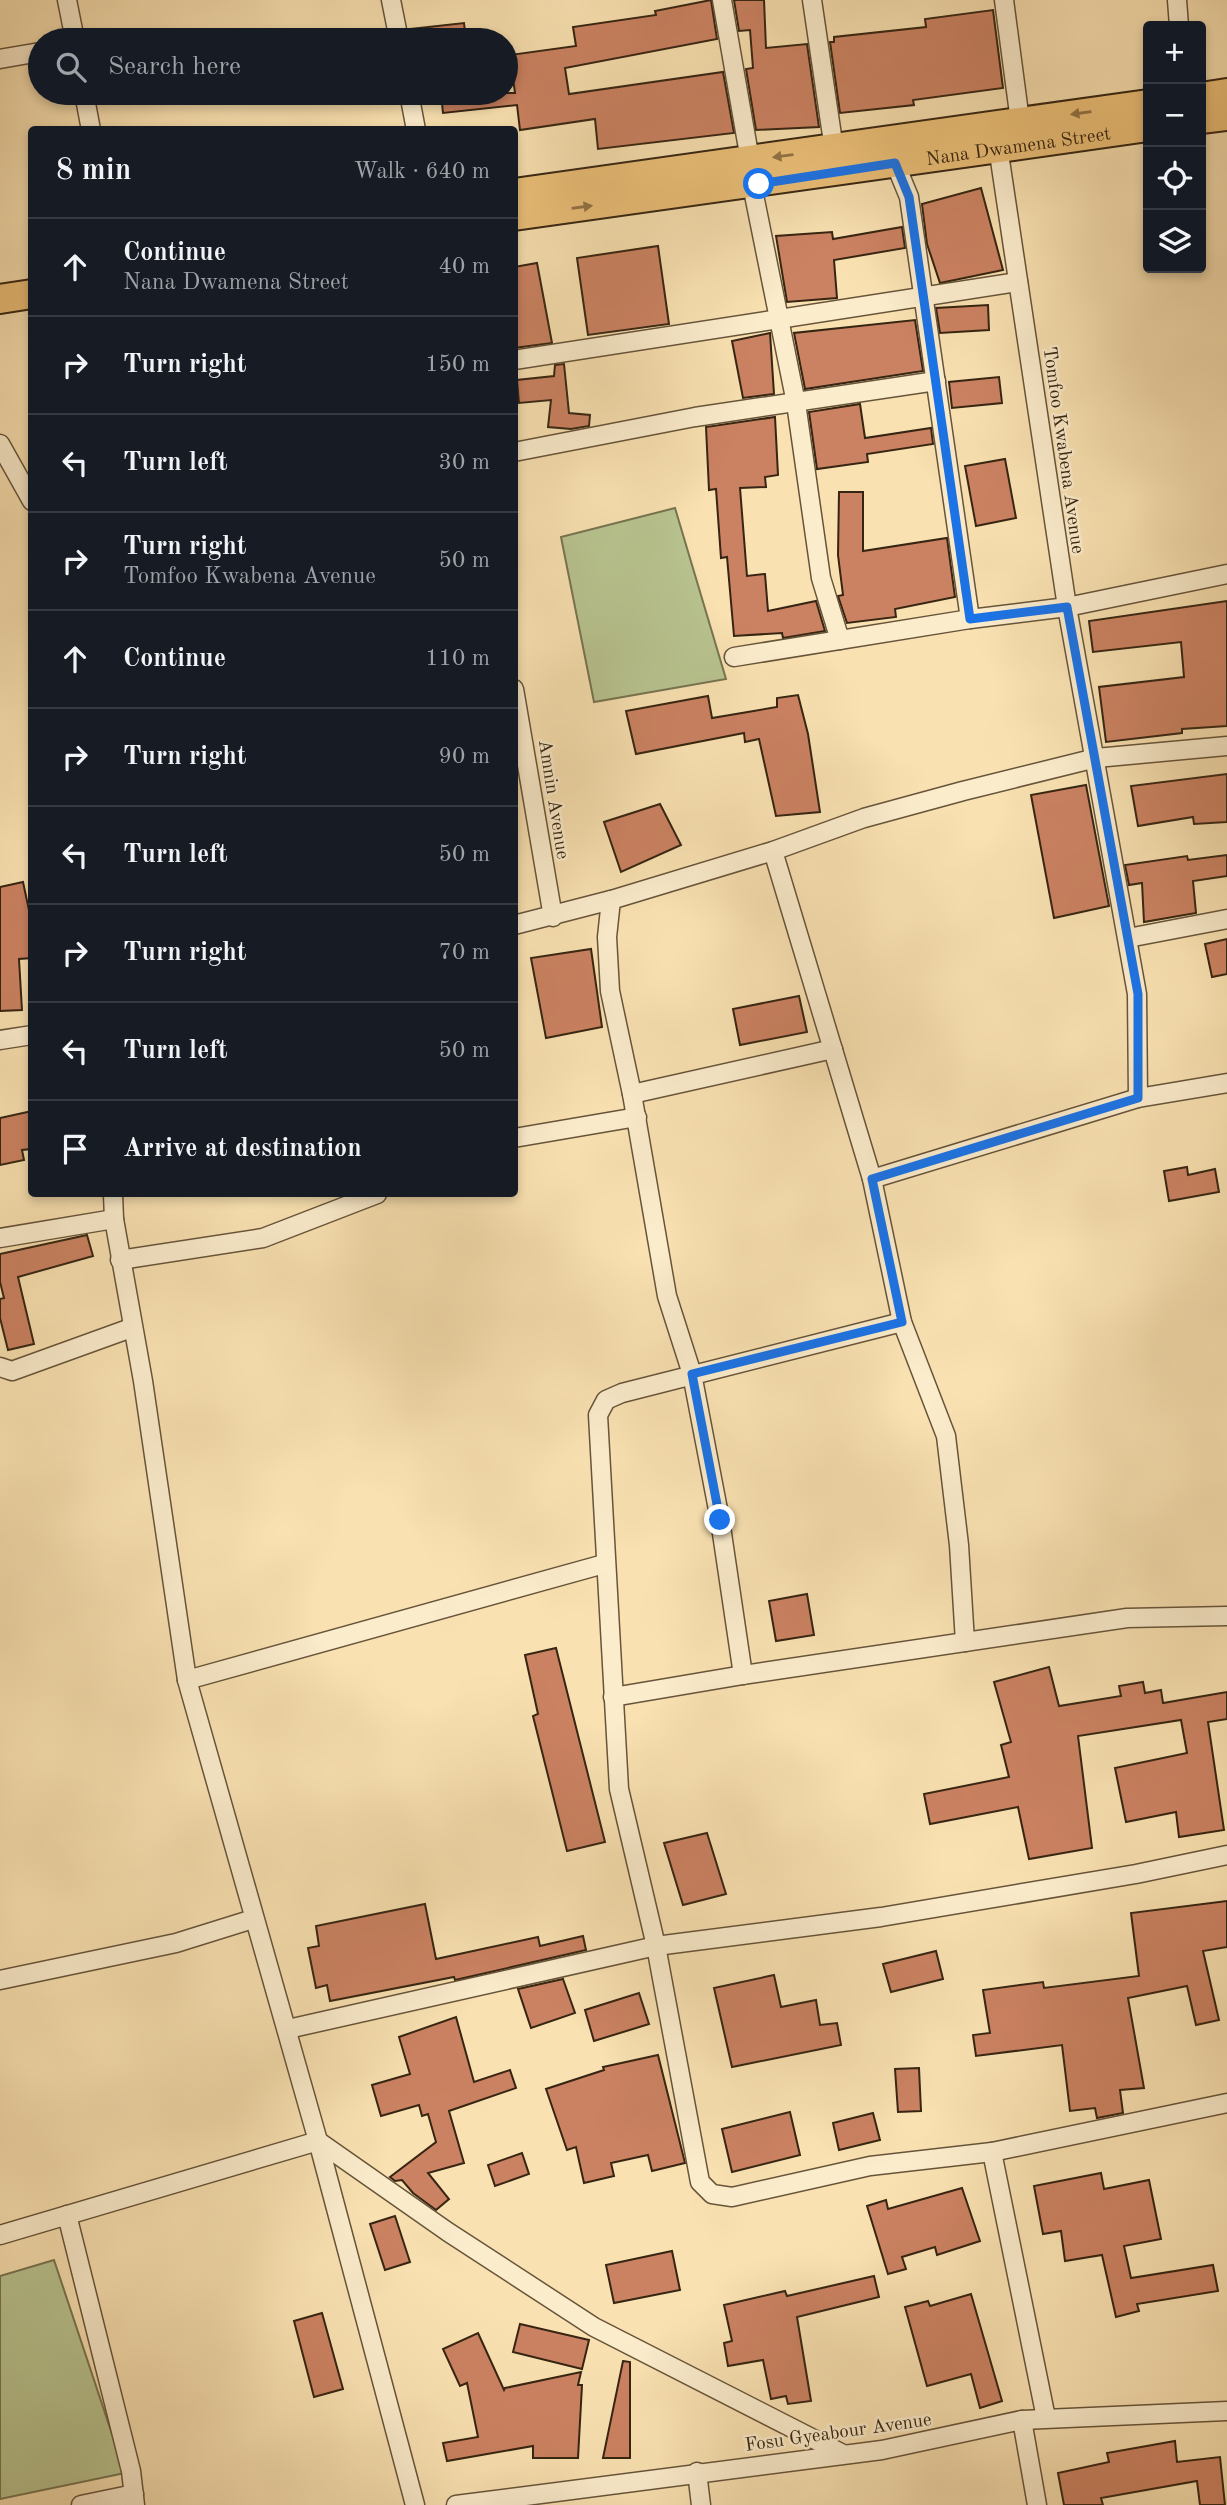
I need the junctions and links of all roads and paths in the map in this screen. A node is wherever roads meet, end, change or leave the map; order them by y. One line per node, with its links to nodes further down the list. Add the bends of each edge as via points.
1 (67, 0): 8 (street)
2 (391, 0): 9 (street)
3 (722, 0): 26 (street)
4 (812, 0): 24 (street)
5 (1004, 0): 19 (street)
6 (1177, 0): 7 (street)
7 (1179, 21)
8 (73, 28)
9 (397, 28)
10 (28, 54): 11 (street)
11 (0, 59)
12 (1227, 93): 13 (main road)
13 (1206, 96)
14 (87, 105): 20 (street)
15 (411, 105): 21 (street)
16 (1143, 105): 19 (main road, Nana Dwamena Street, one-way to 19)
17 (1227, 116): 18 (main road)
18 (1206, 119)
19 (1020, 121): 24 (main road, Nana Dwamena Street)
20 (90, 126)
21 (415, 126)
22 (1143, 128): 23 (main road, Nana Dwamena Street)
23 (998, 147): 25 (main road, Nana Dwamena Street); 29 (street, Tomfoo Kwabena Avenue)
24 (834, 149): 26 (main road, Nana Dwamena Street, one-way to 26)
25 (895, 163): 26 (main road, Nana Dwamena Street); 31 (street, via 909,197)
26 (751, 173): 27 (main road, Nana Dwamena Street); 28 (main road, Nana Dwamena Street, one-way to 26); 33 (street)
27 (518, 193)
28 (518, 215)
29 (1018, 282): 31 (street); 41 (street, Tomfoo Kwabena Avenue)
30 (28, 295): 32 (main road)
31 (923, 296): 33 (street); 35 (street)
32 (0, 299)
33 (776, 317): 34 (street); 36 (street)
34 (518, 359)
35 (936, 381): 36 (street); 42 (street)
36 (796, 403): 38 (street); 43 (street, via 821,579)
37 (0, 444): 39 (street)
38 (518, 451)
39 (28, 494)
40 (1227, 574): 41 (street)
41 (1067, 607): 42 (street); 47 (street, Tomfoo Kwabena Avenue)
42 (970, 619): 43 (street)
43 (840, 640): 44 (street)
44 (734, 657)
45 (518, 712): 50 (street, Amnin Avenue)
46 (1227, 746): 47 (street)
47 (1096, 758): 48 (street, via 864,818); 53 (street, Tomfoo Kwabena Avenue)
48 (774, 851): 49 (street); 56 (street)
49 (611, 900): 50 (street); 58 (street, via 607,937 610,990)
50 (553, 916): 52 (street)
51 (1227, 919): 53 (street)
52 (518, 924)
53 (1128, 938): 59 (street, Tomfoo Kwabena Avenue, via 1138,994)
54 (28, 1036): 55 (street)
55 (0, 1040)
56 (833, 1049): 58 (street); 62 (street)
57 (1227, 1083): 59 (street)
58 (632, 1094): 60 (street)
59 (1138, 1098): 62 (street)
60 (636, 1117): 61 (street); 71 (street, via 667,1296)
61 (518, 1137)
62 (872, 1179): 68 (street)
63 (113, 1197): 65 (street)
64 (369, 1197): 67 (street, via 263,1238)
65 (114, 1219): 66 (street); 67 (street)
66 (0, 1238)
67 (120, 1261): 69 (street)
68 (902, 1322): 71 (street); 74 (street, via 946,1436)
69 (131, 1328): 70 (street, via 12,1371); 76 (street, via 143,1381)
70 (0, 1367)
71 (692, 1374): 72 (street, via 606,1400 598,1415); 75 (street)
72 (604, 1564): 76 (street); 77 (street)
73 (1227, 1616): 74 (street, via 1127,1618)
74 (965, 1642): 75 (street)
75 (743, 1675): 77 (street)
76 (187, 1681): 79 (street)
77 (613, 1698): 80 (street, via 619,1789)
78 (1227, 1855): 80 (street, via 881,1917)
79 (253, 1919): 81 (street, via 176,1943); 82 (street)
80 (656, 1946): 82 (street); 85 (street, via 700,2182 712,2194 732,2197 870,2166)
81 (0, 1980)
82 (288, 2029): 84 (street)
83 (1227, 2103): 85 (street)
84 (318, 2141): 86 (street); 91 (street, via 594,2327); 95 (street)
85 (992, 2152): 89 (street)
86 (67, 2216): 87 (street); 93 (street)
87 (0, 2235)
88 (1227, 2411): 89 (street, Fosu Gyeabour Avenue)
89 (1046, 2418): 90 (street, Fosu Gyeabour Avenue)
90 (1022, 2420): 91 (street, Fosu Gyeabour Avenue); 98 (street)
91 (844, 2454): 92 (street, Fosu Gyeabour Avenue)
92 (697, 2472): 96 (street, Fosu Gyeabour Avenue); 97 (street)
93 (135, 2500): 94 (street)
94 (81, 2505)
95 (415, 2505)
96 (456, 2505)
97 (701, 2505)
98 (1037, 2505)

